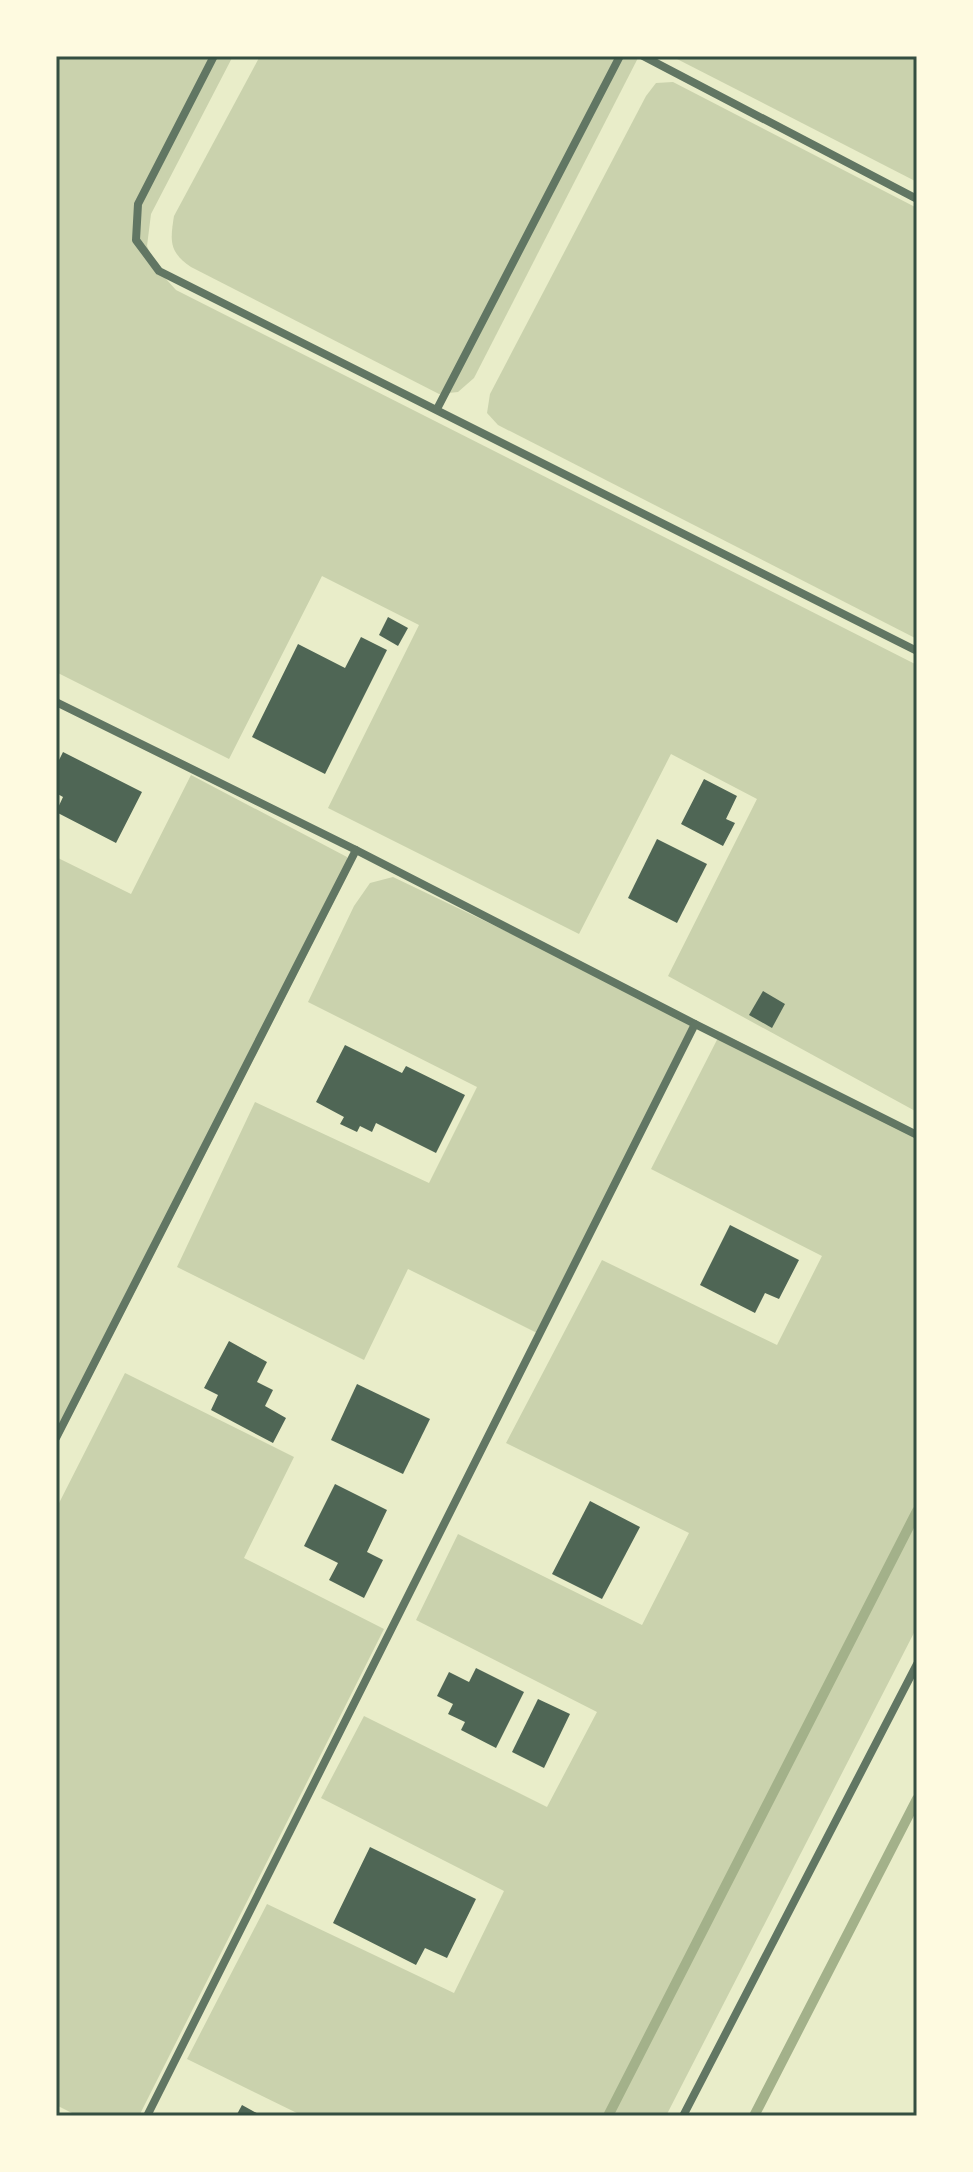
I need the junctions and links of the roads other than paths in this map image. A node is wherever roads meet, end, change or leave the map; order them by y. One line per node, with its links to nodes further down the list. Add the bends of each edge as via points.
1 (214, 56): 5 (street, via 138,204 136,240 159,271)
2 (620, 56): 5 (street)
3 (643, 56): 4 (street)
4 (917, 199)
5 (437, 409): 6 (street)
6 (917, 651)
7 (56, 702): 8 (street)
8 (356, 850): 9 (street); 11 (street)
9 (695, 1024): 10 (street); 13 (street)
10 (917, 1135)
11 (56, 1438)
12 (917, 1664): 14 (street)
13 (147, 2116)
14 (683, 2116)

